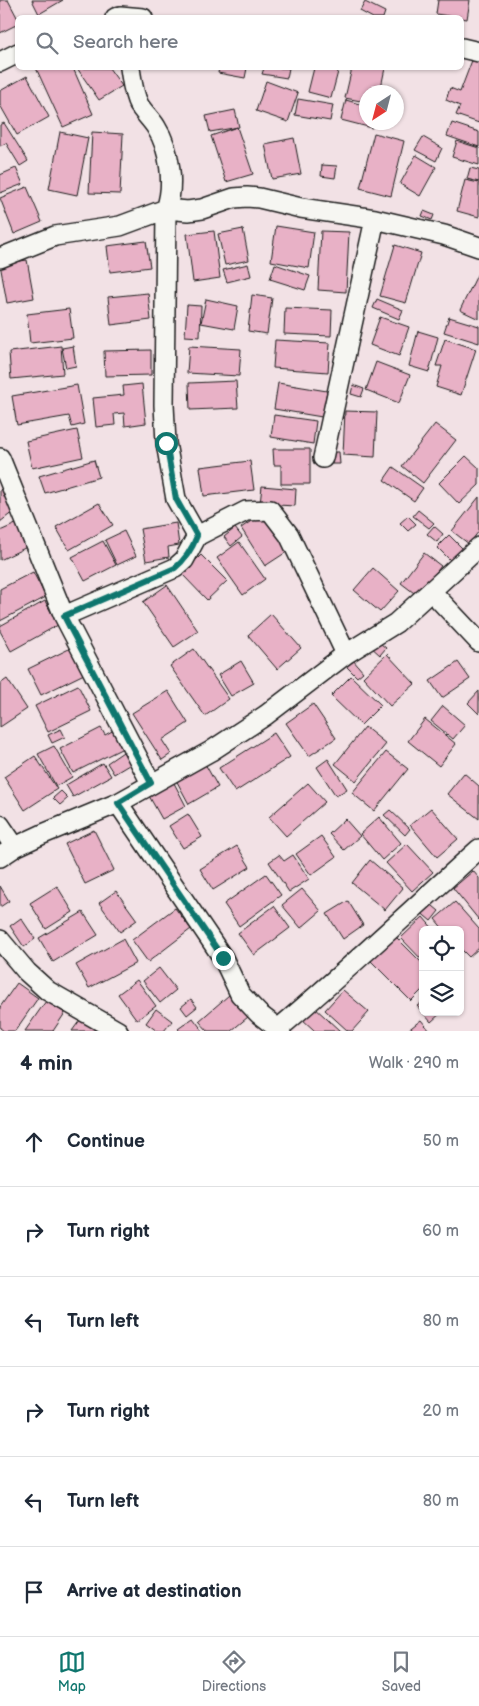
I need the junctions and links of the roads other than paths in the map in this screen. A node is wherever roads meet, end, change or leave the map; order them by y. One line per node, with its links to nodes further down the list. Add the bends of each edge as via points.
1 (464, 48): 2 (street)
2 (479, 52)
3 (15, 54): 4 (street)
4 (0, 62)
5 (130, 70): 6 (street, via 134,93 157,128 170,158 170,199)
6 (166, 209): 7 (street, via 202,209 247,197); 9 (street, via 120,226 55,236); 12 (street, via 166,443 176,499)
7 (375, 219): 8 (street); 11 (street)
8 (479, 246)
9 (0, 258)
10 (0, 458): 15 (street)
11 (323, 458)
12 (197, 536): 15 (street, via 184,560 175,568); 17 (street, via 246,511 270,510 289,536)
13 (479, 547): 14 (street)
14 (431, 591): 16 (street); 17 (street, via 396,623)
15 (64, 616): 18 (street)
16 (479, 642)
17 (346, 654): 18 (street, via 266,715 211,751)
18 (151, 783): 19 (street)
19 (118, 803): 22 (street); 24 (street, via 223,958 240,994)
20 (0, 825): 22 (street)
21 (479, 849): 24 (street)
22 (7, 852)
23 (0, 940): 25 (street, via 48,991)
24 (280, 1030)
25 (118, 1031)

